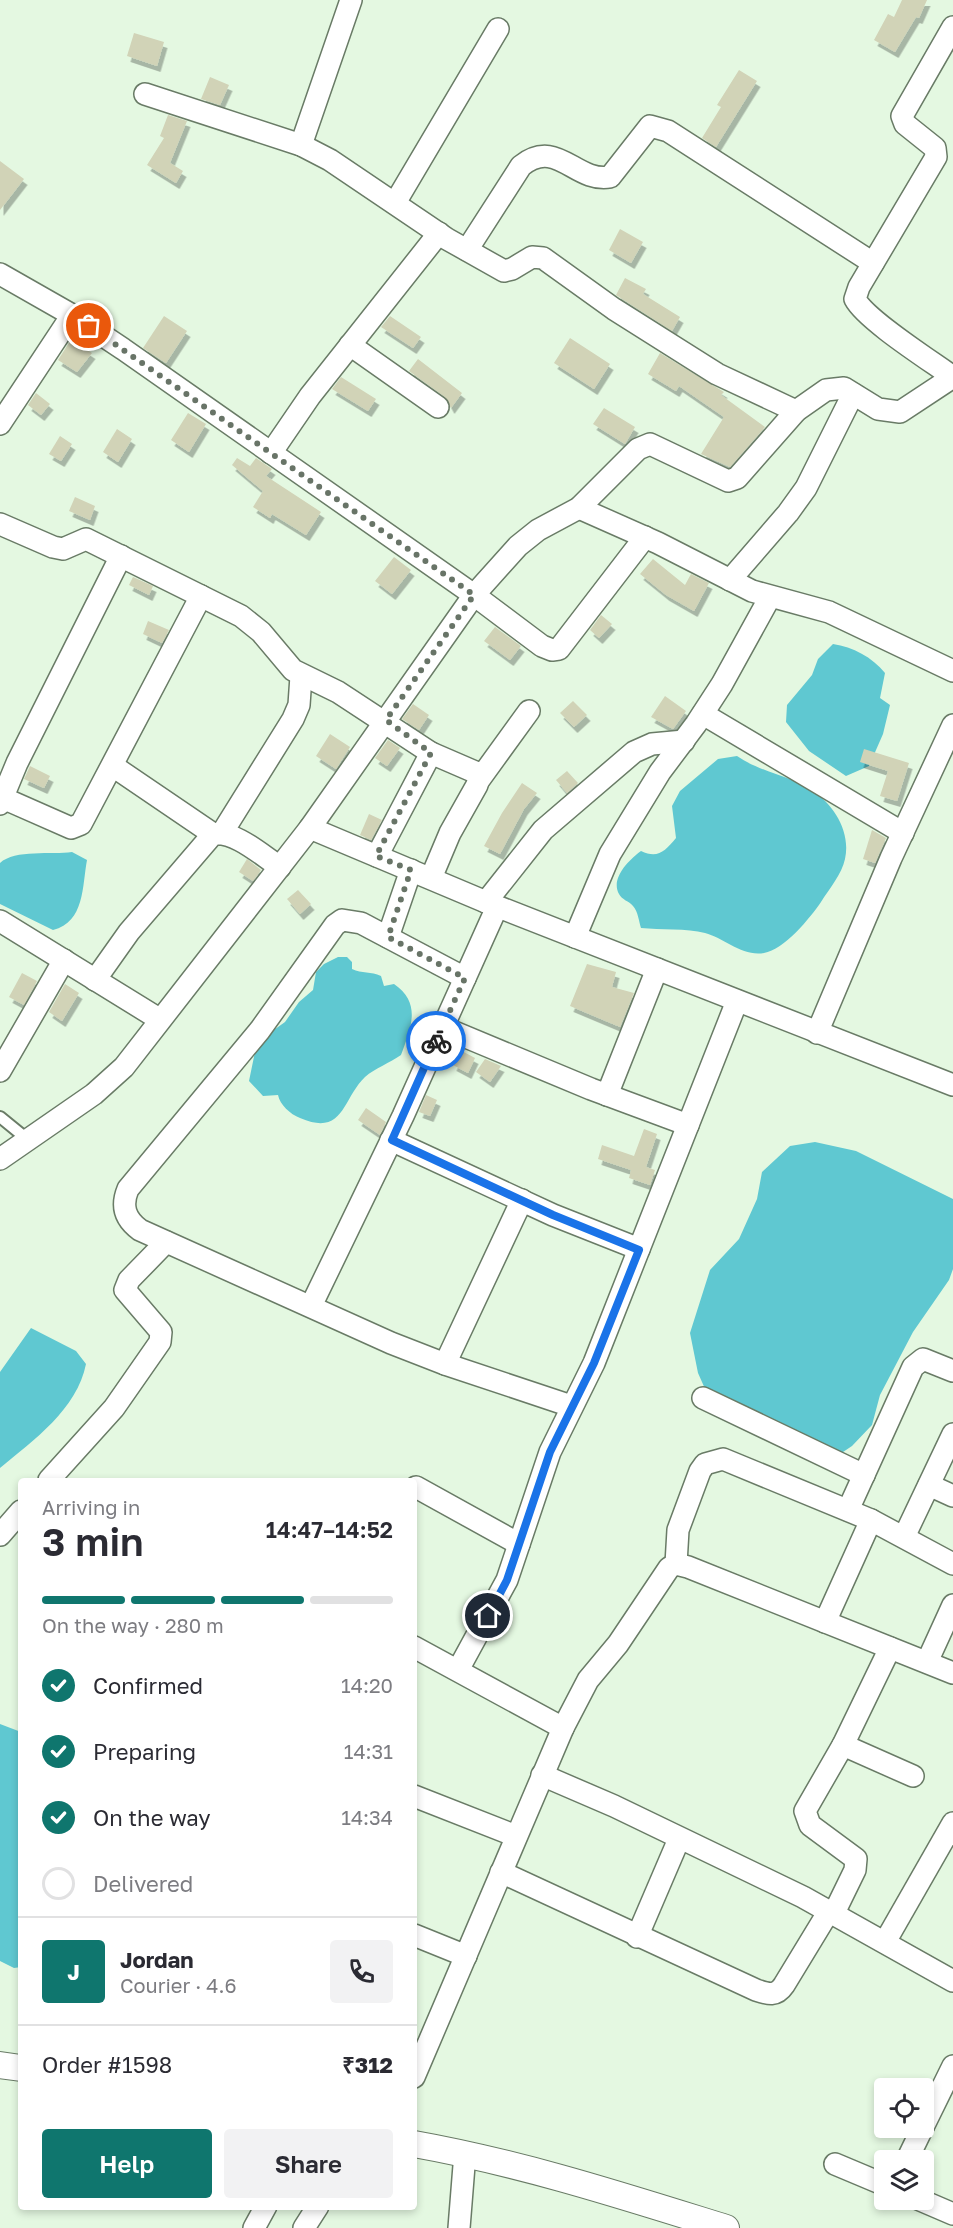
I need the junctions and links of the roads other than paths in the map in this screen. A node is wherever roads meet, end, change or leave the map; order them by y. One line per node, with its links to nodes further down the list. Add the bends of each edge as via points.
1 (351, 0): 5 (street)
2 (953, 27): 9 (street, via 903,116 905,124 935,148 936,157)
3 (498, 29): 6 (street)
4 (145, 94): 5 (street)
5 (301, 145): 6 (street)
6 (395, 203): 7 (street)
7 (439, 233): 8 (street); 12 (street)
8 (467, 250): 9 (street, via 521,166 530,159 540,154 550,156 600,179 610,177 650,126 668,131); 15 (street, via 504,270 532,257 543,258 690,358)
9 (873, 263): 13 (street, via 855,299 859,306 953,377 900,412 878,409)
10 (0, 274): 11 (street)
11 (72, 315): 16 (street); 17 (street)
12 (351, 345): 14 (street); 17 (street)
13 (853, 394): 15 (street, via 844,388 826,390); 22 (street, via 806,488)
14 (438, 407)
15 (796, 411): 18 (street, via 736,478 728,481 650,444 639,449)
16 (0, 424)
17 (271, 453): 23 (street)
18 (579, 508): 20 (street); 23 (street, via 538,530 518,546)
19 (0, 524): 21 (street, via 53,548 63,549 86,540)
20 (645, 537): 22 (street); 23 (street, via 559,649 542,646)
21 (121, 556): 24 (street); 36 (street)
22 (730, 580): 25 (street)
23 (474, 595): 30 (street)
24 (201, 596): 27 (street, via 252,624); 34 (street)
25 (770, 597): 26 (street, via 829,612); 29 (street)
26 (953, 671)
27 (302, 676): 30 (street); 38 (street, via 293,719)
28 (529, 711): 35 (street)
29 (703, 714): 32 (street); 39 (street)
30 (386, 720): 33 (street); 37 (street)
31 (953, 725): 39 (street)
32 (684, 741): 44 (street, via 652,744 634,752 543,830); 47 (street, via 660,772 610,854)
33 (431, 753): 35 (street, via 475,772); 40 (street)
34 (113, 766): 36 (street, via 77,827); 38 (street)
35 (479, 780): 43 (street)
36 (1, 801)
37 (310, 828): 40 (street); 41 (street)
38 (217, 833): 41 (street, via 234,837); 51 (street, via 129,932)
39 (903, 833): 55 (street)
40 (376, 856): 42 (street)
41 (280, 867): 53 (street)
42 (411, 870): 43 (street); 46 (street)
43 (431, 878): 44 (street)
44 (491, 904): 47 (street); 50 (street)
45 (0, 921): 48 (street)
46 (388, 937): 50 (street); 65 (street, via 351,920 335,925 260,1030 128,1189 124,1206 131,1223)
47 (575, 937): 49 (street)
48 (64, 960): 51 (street); 56 (street)
49 (657, 969): 52 (street); 58 (street)
50 (465, 978): 54 (street)
51 (95, 980): 53 (street)
52 (737, 1001): 55 (street); 60 (street)
53 (159, 1020): 61 (street, via 124,1067 94,1094)
54 (442, 1027): 58 (street); 62 (street)
55 (817, 1033): 57 (street)
56 (0, 1071)
57 (953, 1085)
58 (607, 1095): 60 (street)
59 (0, 1117): 61 (lane)
60 (688, 1125): 66 (street)
61 (27, 1139): 63 (street)
62 (392, 1140): 64 (street); 67 (street)
63 (0, 1159)
64 (522, 1200): 66 (street); 68 (street)
65 (166, 1242): 67 (street); 74 (street, via 124,1290 161,1332 160,1342 114,1408)
66 (639, 1250): 71 (street, via 594,1363)
67 (311, 1306): 68 (street)
68 (445, 1364): 71 (street)
69 (953, 1371): 73 (street, via 929,1360 918,1360)
70 (703, 1398): 73 (street)
71 (572, 1406): 83 (street, via 550,1452)
72 (953, 1434): 75 (street)
73 (864, 1475): 78 (street)
74 (52, 1478)
75 (929, 1485): 77 (street); 82 (street)
76 (417, 1488): 83 (street)
77 (953, 1496)
78 (848, 1510): 80 (street); 84 (street, via 736,1463 715,1460 700,1471 682,1515)
79 (18, 1514): 81 (street)
80 (870, 1520): 82 (street); 87 (street)
81 (0, 1535)
82 (904, 1538): 85 (street)
83 (519, 1544): 91 (street, via 507,1580)
84 (676, 1564): 87 (street); 93 (street, via 663,1574 618,1644 588,1680)
85 (953, 1564)
86 (953, 1605): 90 (street)
87 (825, 1622): 88 (street)
88 (890, 1648): 90 (street); 94 (street)
89 (417, 1649): 91 (street)
90 (927, 1662): 92 (street)
91 (458, 1671): 93 (street)
92 (953, 1673)
93 (563, 1728): 95 (street)
94 (843, 1745): 96 (street); 102 (street, via 805,1811 810,1825 856,1859 855,1870)
95 (542, 1776): 99 (street); 100 (street, via 605,1801)
96 (913, 1776)
97 (417, 1797): 99 (street)
98 (953, 1823): 105 (street)
99 (516, 1836): 101 (street)
100 (679, 1839): 102 (street); 104 (street)
101 (501, 1872): 104 (street); 106 (street)
102 (832, 1912): 104 (street, via 784,1986 773,1994); 105 (street)
103 (417, 1936): 106 (street)
104 (637, 1937)
105 (885, 1942): 107 (street)
106 (466, 1956): 111 (street)
107 (953, 1981)
108 (0, 2065): 110 (street)
109 (953, 2066): 112 (street)
110 (18, 2068)
111 (417, 2070)
112 (934, 2104)
113 (417, 2145): 114 (street)
114 (465, 2153): 123 (street); 124 (street, via 589,2185)
115 (835, 2164): 116 (street)
116 (874, 2180)
117 (934, 2206): 120 (street)
118 (264, 2210): 121 (street)
119 (315, 2210): 122 (street)
120 (953, 2214)
121 (254, 2228)
122 (304, 2228)
123 (459, 2228)
124 (726, 2228)

